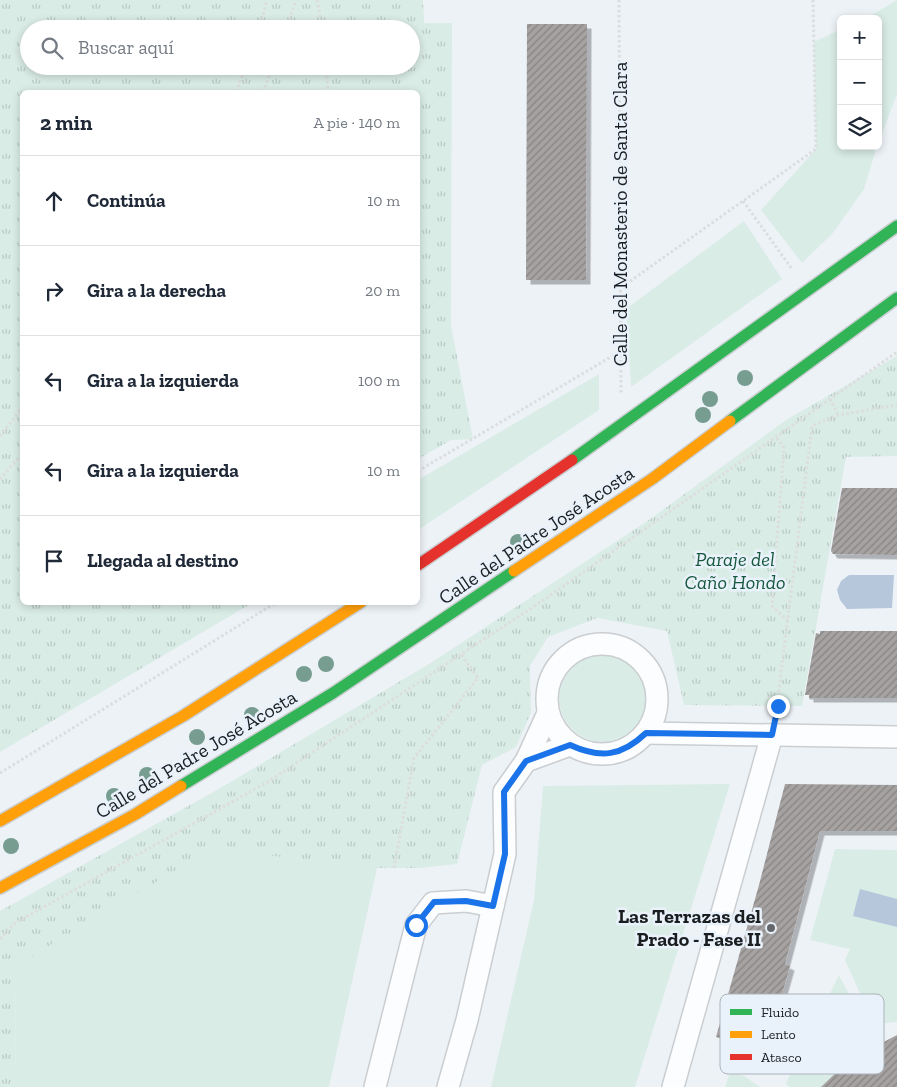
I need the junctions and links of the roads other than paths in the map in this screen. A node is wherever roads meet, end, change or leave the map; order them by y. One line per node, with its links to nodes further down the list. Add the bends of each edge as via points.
1 (897, 226): 3 (highway, Calle del Padre José Acosta, via 621,427)
2 (897, 298): 12 (highway, Calle del Padre José Acosta, via 652,479 333,693 134,815)
3 (420, 564)
4 (358, 605): 11 (highway, Calle del Padre José Acosta, via 103,764)
5 (548, 713): 6 (street, via 547,694 551,676 562,660 586,646 614,644 631,651 645,663 655,680 658,698 655,716); 9 (street, via 553,725); 10 (street)
6 (646, 733): 7 (street); 9 (street, via 619,752 594,753)
7 (772, 735): 8 (street); 16 (street)
8 (897, 737)
9 (570, 745): 10 (street)
10 (526, 761): 13 (street, via 504,792 505,854)
11 (0, 821)
12 (0, 888)
13 (493, 906): 14 (street, via 466,901 434,902 416,925); 15 (street)
14 (375, 1087)
15 (448, 1087)
16 (673, 1087)

